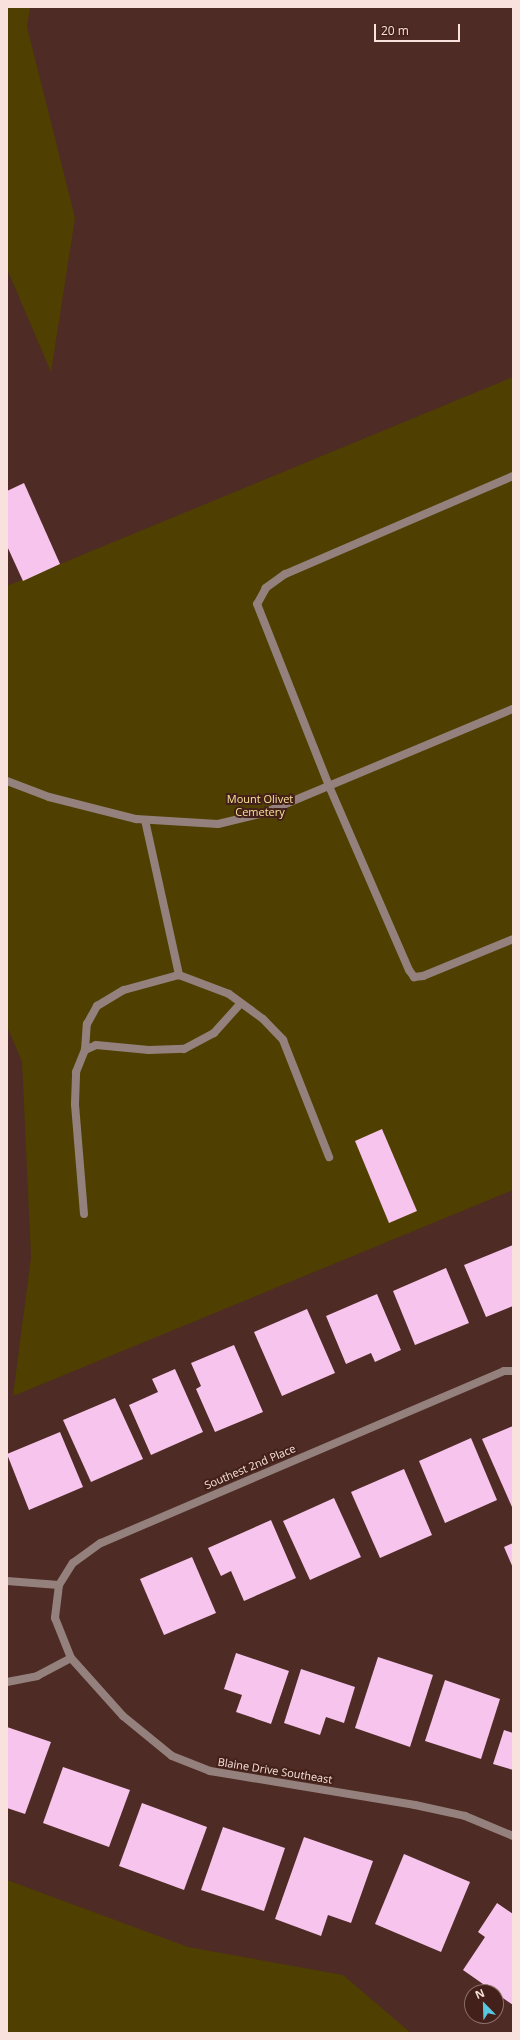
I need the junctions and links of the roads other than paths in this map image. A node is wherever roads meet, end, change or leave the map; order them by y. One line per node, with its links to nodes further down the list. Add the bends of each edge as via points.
1 (513, 476): 4 (street, via 286,574 260,596 257,604)
2 (513, 709): 4 (street)
3 (7, 781): 5 (street, via 49,797)
4 (329, 786): 5 (street, via 264,813 218,824); 6 (street, via 414,977)
5 (145, 820): 7 (street)
6 (513, 939)
7 (179, 975): 8 (street, via 229,994); 9 (street, via 124,990 97,1006 87,1024)
8 (241, 1003): 9 (street, via 214,1033 184,1049 149,1050 96,1045); 10 (street, via 283,1040)
9 (85, 1050): 11 (street, via 76,1072 75,1104)
10 (329, 1157)
11 (84, 1214)
12 (513, 1371): 14 (street, Southest 2nd Place, via 504,1371 100,1543 73,1563)
13 (7, 1582): 14 (street)
14 (59, 1585): 15 (street, Blaine Drive Southeast, via 55,1618)
15 (71, 1658): 16 (street, via 37,1676); 17 (street, Blaine Drive Southeast, via 123,1716 172,1756 210,1771 415,1805 465,1816)
16 (7, 1682)
17 (513, 1836)

